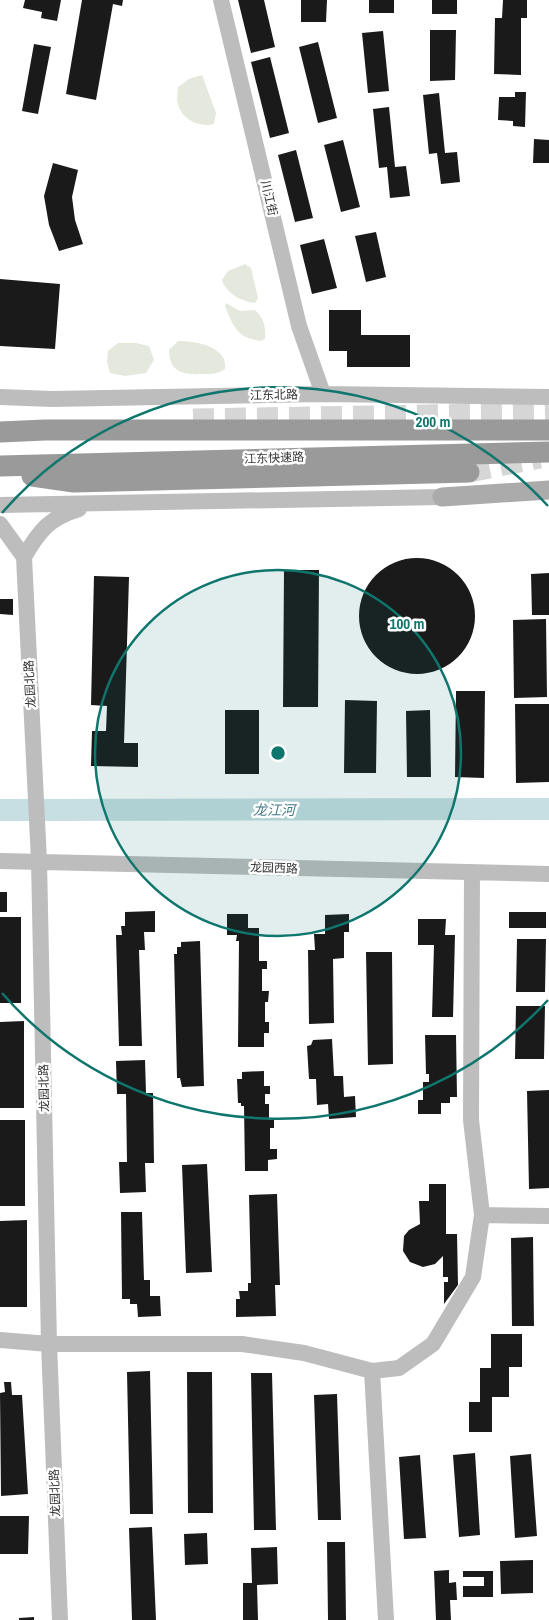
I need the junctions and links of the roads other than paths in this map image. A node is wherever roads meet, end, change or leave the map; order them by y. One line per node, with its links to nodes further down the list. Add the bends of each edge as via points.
1 (221, 0): 2 (main road, 川江街, via 299,326)
2 (322, 394): 3 (main road, 江东北路); 4 (main road, 江东北路)
3 (0, 397)
4 (549, 397)
5 (0, 419): 6 (highway)
6 (193, 419)
7 (549, 430): 8 (highway)
8 (0, 432)
9 (549, 452): 10 (highway, 江东快速路)
10 (0, 466)
11 (0, 471): 12 (highway, via 74,482)
12 (469, 472)
13 (549, 490): 14 (main road)
14 (442, 497): 15 (main road)
15 (97, 504): 16 (main road); 18 (main road, via 60,515 39,532)
16 (0, 505)
17 (0, 524): 18 (main road)
18 (24, 557): 20 (main road, 龙园北路)
19 (0, 860): 20 (main road, 龙园西路)
20 (39, 861): 21 (main road, 龙园西路); 26 (main road, 龙园北路)
21 (472, 874): 22 (main road, 龙园西路); 23 (main road, via 471,1120)
22 (549, 874)
23 (482, 1215): 24 (main road); 27 (main road, via 473,1277 433,1344 399,1368)
24 (549, 1216)
25 (0, 1340): 26 (main road)
26 (49, 1344): 27 (main road, via 242,1344 304,1353); 28 (main road, 龙园北路)
27 (372, 1371): 29 (main road)
28 (60, 1620)
29 (386, 1620)

